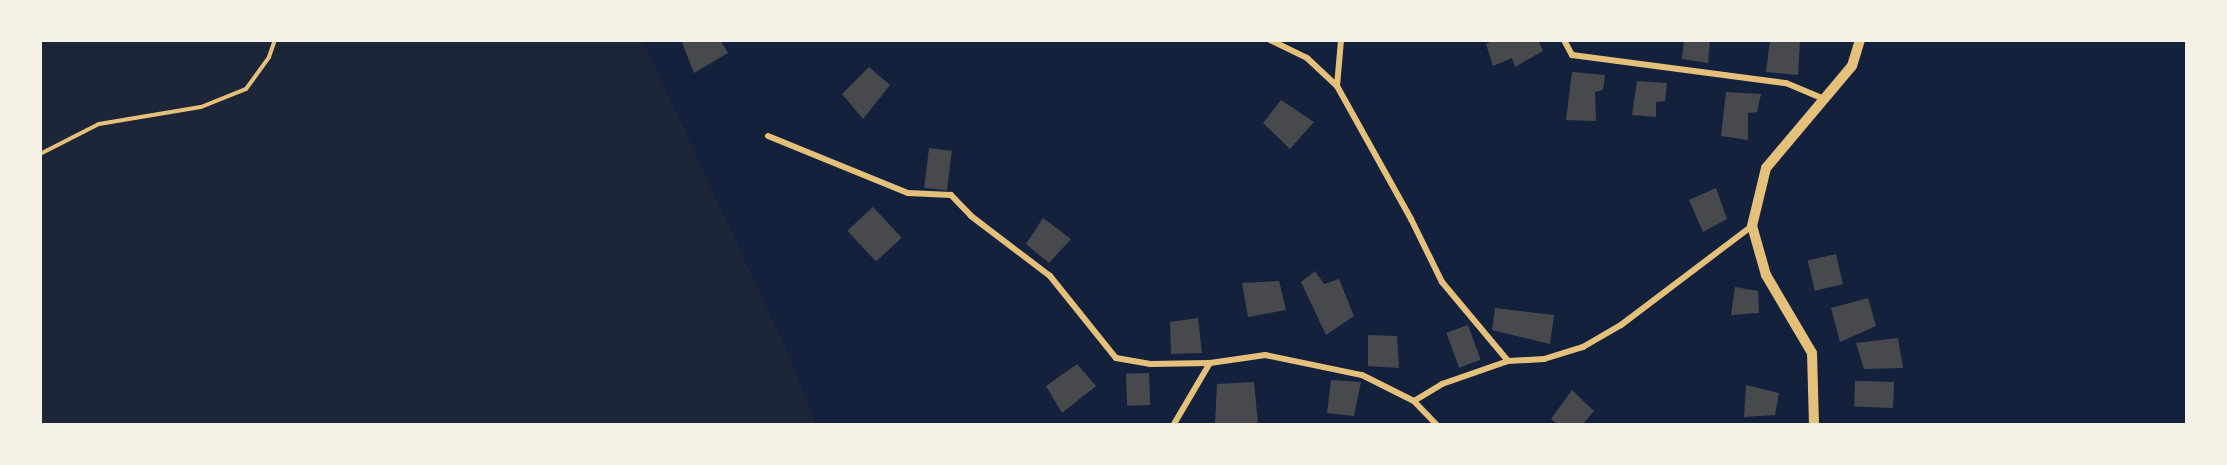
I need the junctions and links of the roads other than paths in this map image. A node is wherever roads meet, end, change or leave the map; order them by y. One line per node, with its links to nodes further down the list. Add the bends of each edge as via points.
1 (1270, 40): 5 (street, via 1307,58)
2 (1341, 40): 5 (street)
3 (1564, 40): 6 (street, via 1572,55 1786,83)
4 (1860, 40): 6 (street, via 1852,66)
5 (1336, 86): 9 (street, via 1442,282)
6 (1824, 99): 8 (street, via 1766,168)
7 (768, 136): 10 (street, via 908,193 951,195 971,216 1050,276 1116,358 1150,364)
8 (1752, 226): 9 (street, via 1602,336 1544,359); 14 (street, via 1766,274 1812,353)
9 (1508, 361): 11 (street, via 1442,384)
10 (1210, 363): 11 (street, via 1265,354 1362,375); 12 (street)
11 (1414, 401): 13 (street)
12 (1174, 424)
13 (1437, 424)
14 (1814, 424)

